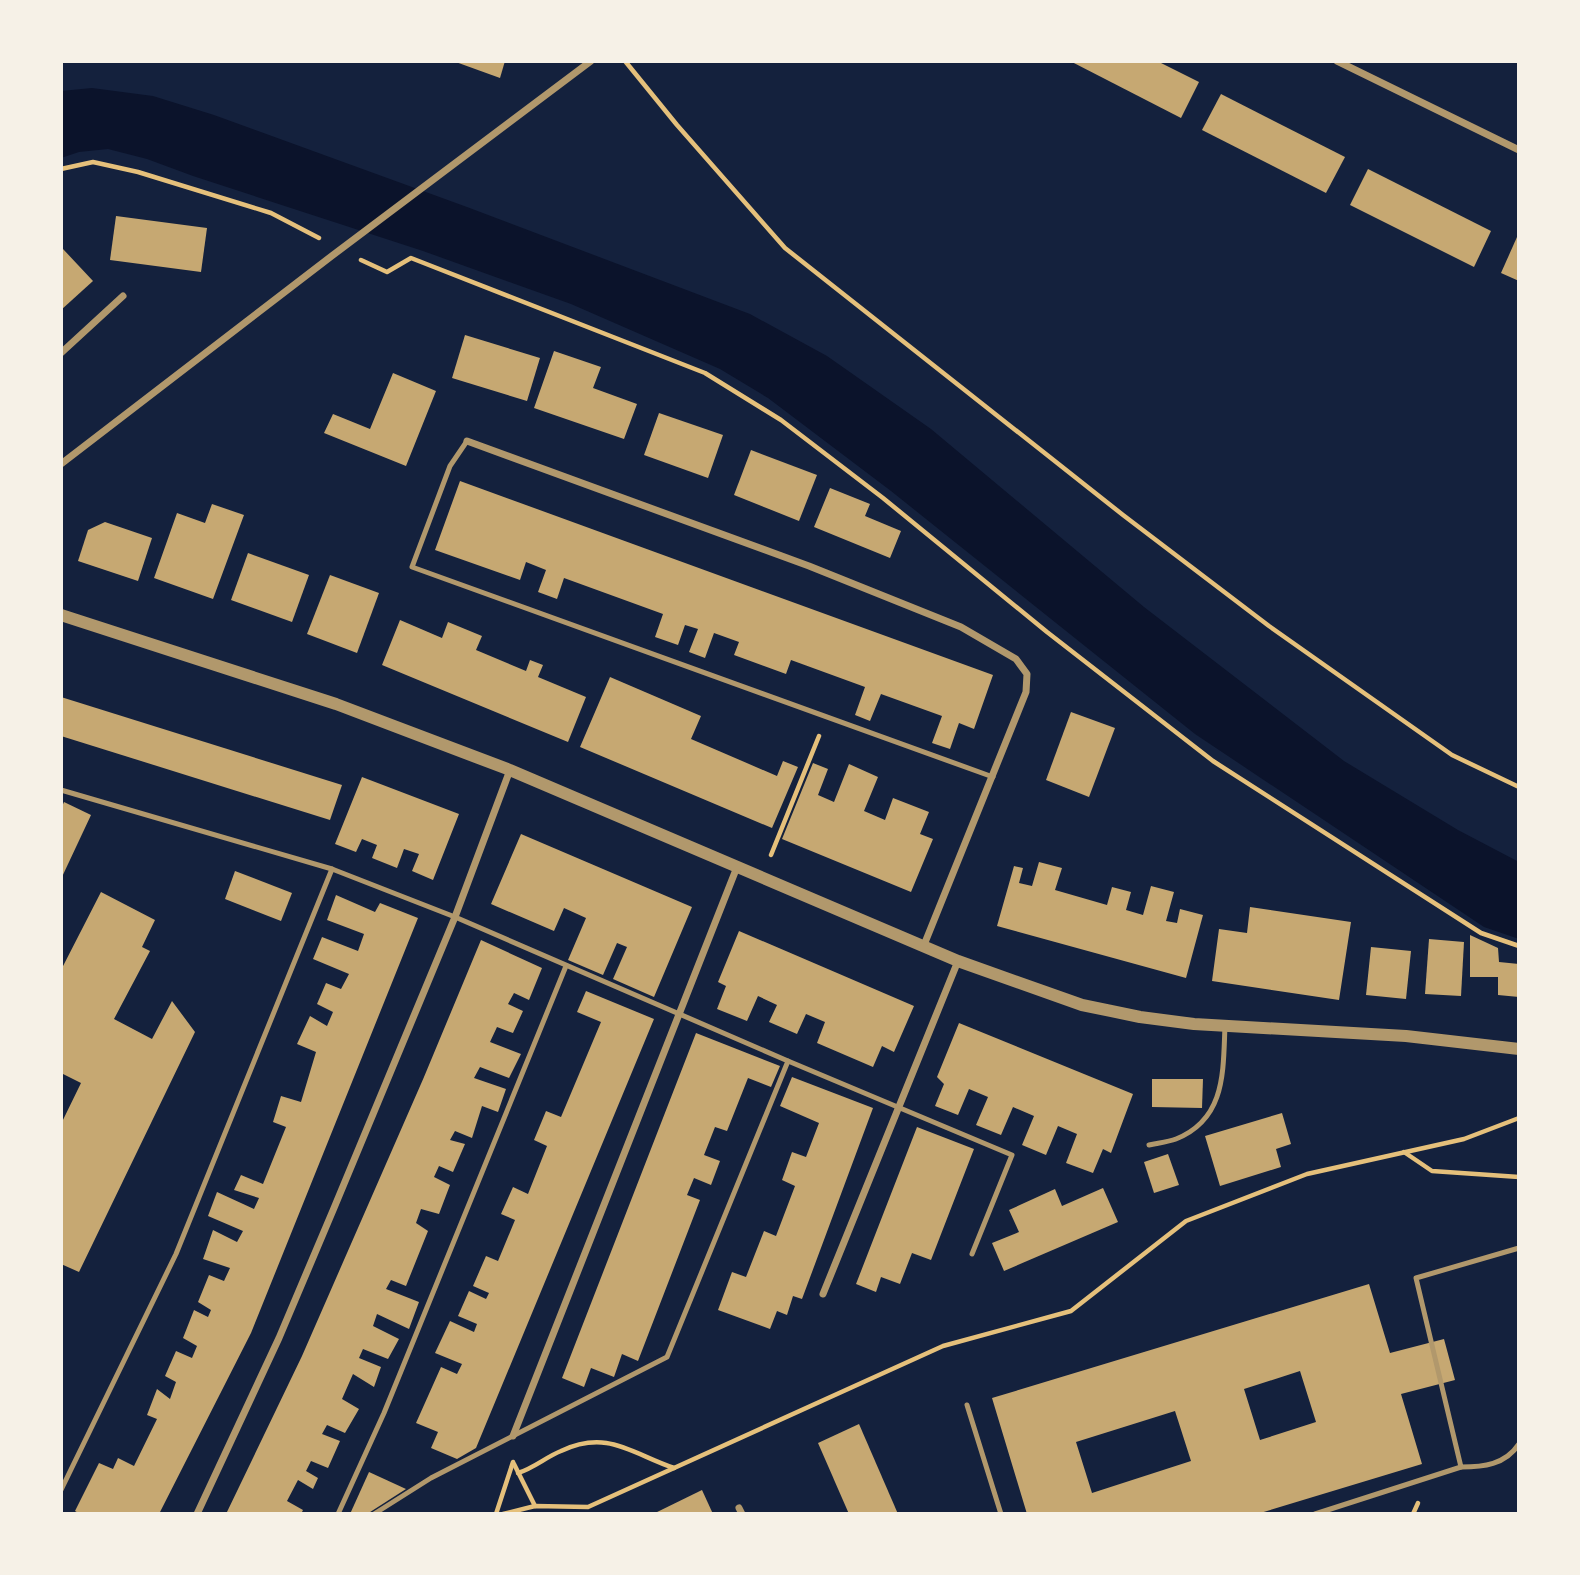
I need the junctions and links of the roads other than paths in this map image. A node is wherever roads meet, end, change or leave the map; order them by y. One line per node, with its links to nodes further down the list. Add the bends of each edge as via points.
1 (1337, 61): 3 (street)
2 (586, 63): 7 (street)
3 (1519, 150)
4 (123, 296): 5 (street)
5 (61, 353)
6 (467, 441): 10 (street, via 834,576 961,627 1016,659 1027,674 1026,692); 10 (lane, via 450,466 412,567)
7 (61, 464)
8 (61, 615): 9 (street, via 336,704)
9 (510, 770): 12 (street); 14 (street)
10 (993, 777): 15 (street)
11 (61, 790): 13 (lane)
12 (737, 867): 15 (street); 18 (street)
13 (332, 869): 14 (lane); 31 (lane, via 176,1254)
14 (455, 917): 17 (lane); 32 (street, via 279,1338)
15 (925, 945): 16 (street)
16 (958, 961): 19 (street, via 1082,1005); 22 (street)
17 (566, 966): 18 (lane); 33 (lane, via 384,1413)
18 (680, 1012): 21 (lane); 28 (street)
19 (1225, 1026): 20 (street, via 1406,1036); 23 (lane, via 1222,1076 1210,1114 1177,1139)
20 (1519, 1049)
21 (788, 1061): 22 (lane); 28 (lane, via 667,1357)
22 (898, 1106): 25 (lane, via 1012,1155); 26 (street)
23 (1149, 1145)
24 (1519, 1248): 30 (lane, via 1416,1278)
25 (972, 1254)
26 (823, 1294)
27 (967, 1405): 35 (lane)
28 (513, 1436): 34 (lane)
29 (1519, 1444): 30 (lane, via 1487,1467)
30 (1461, 1467): 36 (lane)
31 (61, 1490)
32 (197, 1514)
33 (338, 1514)
34 (374, 1514)
35 (1001, 1514)
36 (1315, 1514)

